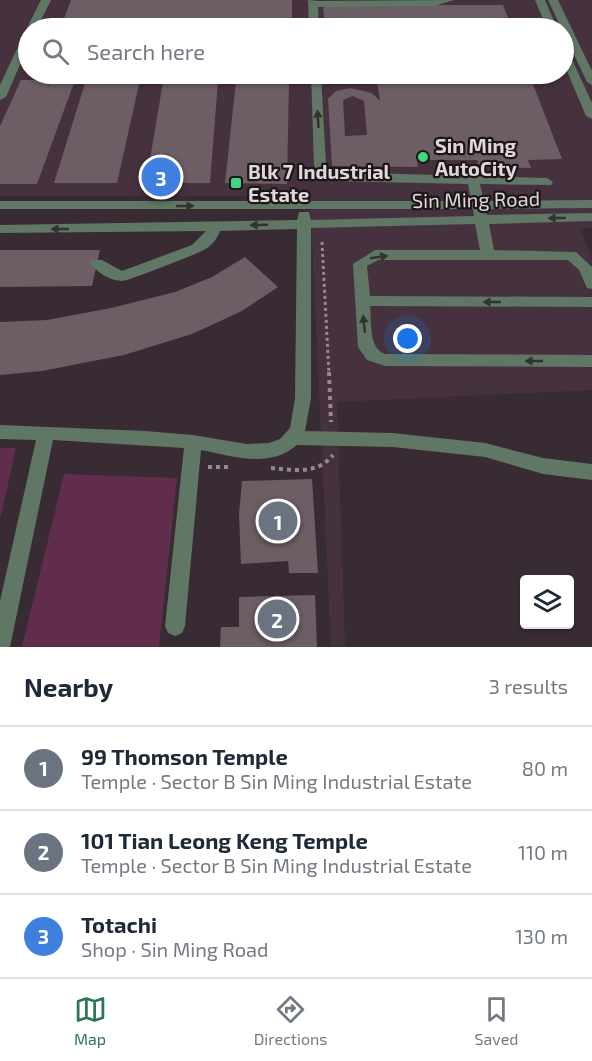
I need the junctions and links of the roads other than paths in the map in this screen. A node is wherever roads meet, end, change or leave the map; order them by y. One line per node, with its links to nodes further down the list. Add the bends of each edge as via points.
1 (46, 0): 6 (street)
2 (449, 0): 5 (street)
3 (540, 0): 8 (street)
4 (553, 0): 9 (street)
5 (313, 2): 7 (street)
6 (37, 18)
7 (314, 18)
8 (548, 18)
9 (563, 18)
10 (574, 38): 12 (street)
11 (18, 58): 16 (street)
12 (587, 62): 14 (street)
13 (574, 73): 17 (street)
14 (592, 82)
15 (316, 84): 19 (street, one-way to 15, via 341,180 324,174 320,165)
16 (0, 97)
17 (588, 99): 18 (street)
18 (592, 116)
19 (472, 179): 20 (street); 26 (street)
20 (547, 182)
21 (592, 194): 22 (street)
22 (567, 204): 23 (street, Sin Ming Road); 26 (street, Sin Ming Road)
23 (592, 204)
24 (0, 205): 25 (street, Sin Ming Road, one-way to 25)
25 (304, 206): 26 (street, Sin Ming Road); 29 (street)
26 (477, 206): 28 (street)
27 (592, 218): 28 (street, Sin Ming Road, one-way to 28)
28 (480, 220): 29 (street, Sin Ming Road); 32 (street)
29 (304, 223): 30 (street, Sin Ming Road, one-way to 30); 40 (street, via 303,398)
30 (215, 226): 31 (street, Sin Ming Road, one-way to 31); 33 (street, via 211,237 197,248 140,271 122,276)
31 (0, 229)
32 (488, 255): 34 (street, via 571,255 585,267); 35 (street, one-way to 32, via 360,264 375,255)
33 (97, 263)
34 (592, 284)
35 (362, 301): 36 (street, one-way to 35); 37 (street, one-way to 35, via 385,360 373,356 366,347)
36 (592, 302)
37 (592, 361)
38 (0, 432): 39 (street)
39 (46, 432): 41 (street); 44 (street)
40 (295, 438): 41 (street, via 279,448 260,452); 42 (street, via 393,440 485,450 543,466)
41 (193, 442): 43 (street)
42 (592, 472)
43 (175, 626)
44 (0, 647)

